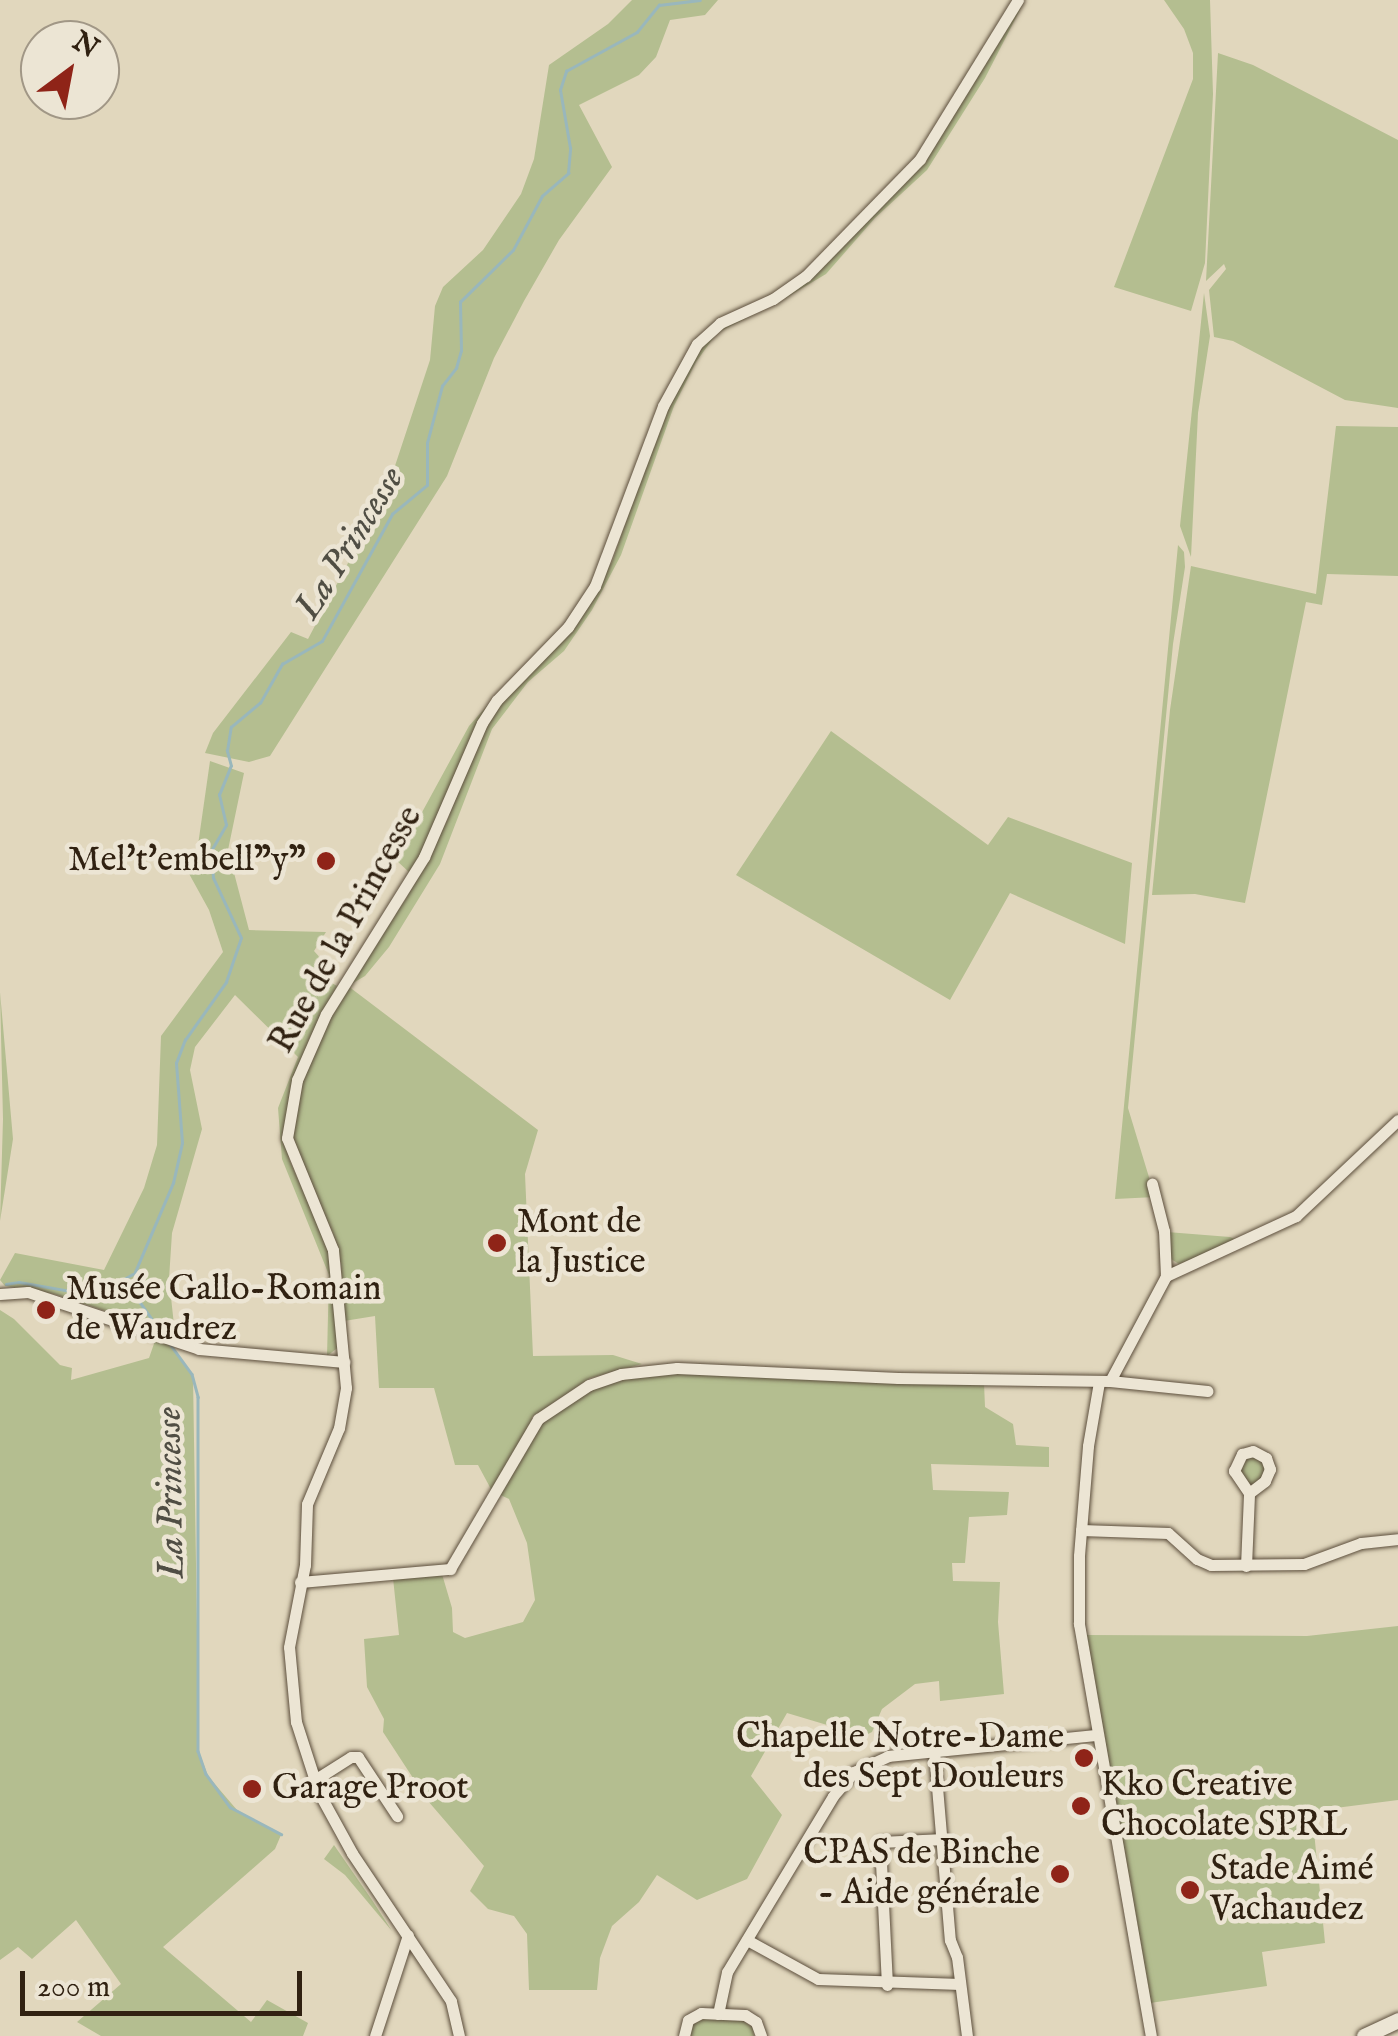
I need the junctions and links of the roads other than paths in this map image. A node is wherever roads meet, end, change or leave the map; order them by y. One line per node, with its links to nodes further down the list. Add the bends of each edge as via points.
1 (1018, 0): 6 (street, Rue de la Princesse, via 920,158 806,276 703,336 663,406 595,586 568,627 489,711 424,857 333,1001 296,1080 286,1138 333,1250)
2 (1398, 1120): 4 (street, via 1283,1225)
3 (1152, 1184): 4 (street)
4 (1166, 1276): 7 (street)
5 (0, 1294): 6 (street, via 28,1292 174,1340 248,1356)
6 (344, 1362): 13 (street, Rue de la Princesse, via 344,1412 310,1494)
7 (1104, 1381): 8 (street); 10 (street); 13 (street, via 676,1368 620,1374 538,1419 450,1569)
8 (1207, 1391)
9 (1249, 1493): 12 (street)
10 (1081, 1530): 12 (street, via 1168,1533 1206,1564); 14 (street, via 1079,1624)
11 (1398, 1539): 12 (street, via 1361,1542 1304,1564)
12 (1246, 1566)
13 (300, 1582): 16 (street, Rue de la Princesse, via 290,1630 290,1689)
14 (1096, 1735): 15 (street); 30 (street)
15 (934, 1751): 18 (street); 20 (street, via 879,1759 843,1782)
16 (313, 1782): 17 (street, via 358,1758); 19 (street, Rue de la Princesse)
17 (397, 1816)
18 (944, 1839): 21 (street, via 880,1842); 22 (street, via 950,1940)
19 (408, 1935): 25 (street); 26 (street, Rue de la Princesse, via 451,2001)
20 (747, 1940): 21 (street, via 810,1976); 23 (street, via 721,1987)
21 (887, 1984): 22 (street)
22 (960, 1984): 29 (street)
23 (718, 2014): 27 (street, via 694,2015); 28 (street, via 745,2016 756,2022)
24 (1398, 2020): 31 (main road)
25 (375, 2036)
26 (459, 2036)
27 (684, 2036)
28 (760, 2036)
29 (968, 2036)
30 (1151, 2036)
31 (1364, 2036)

